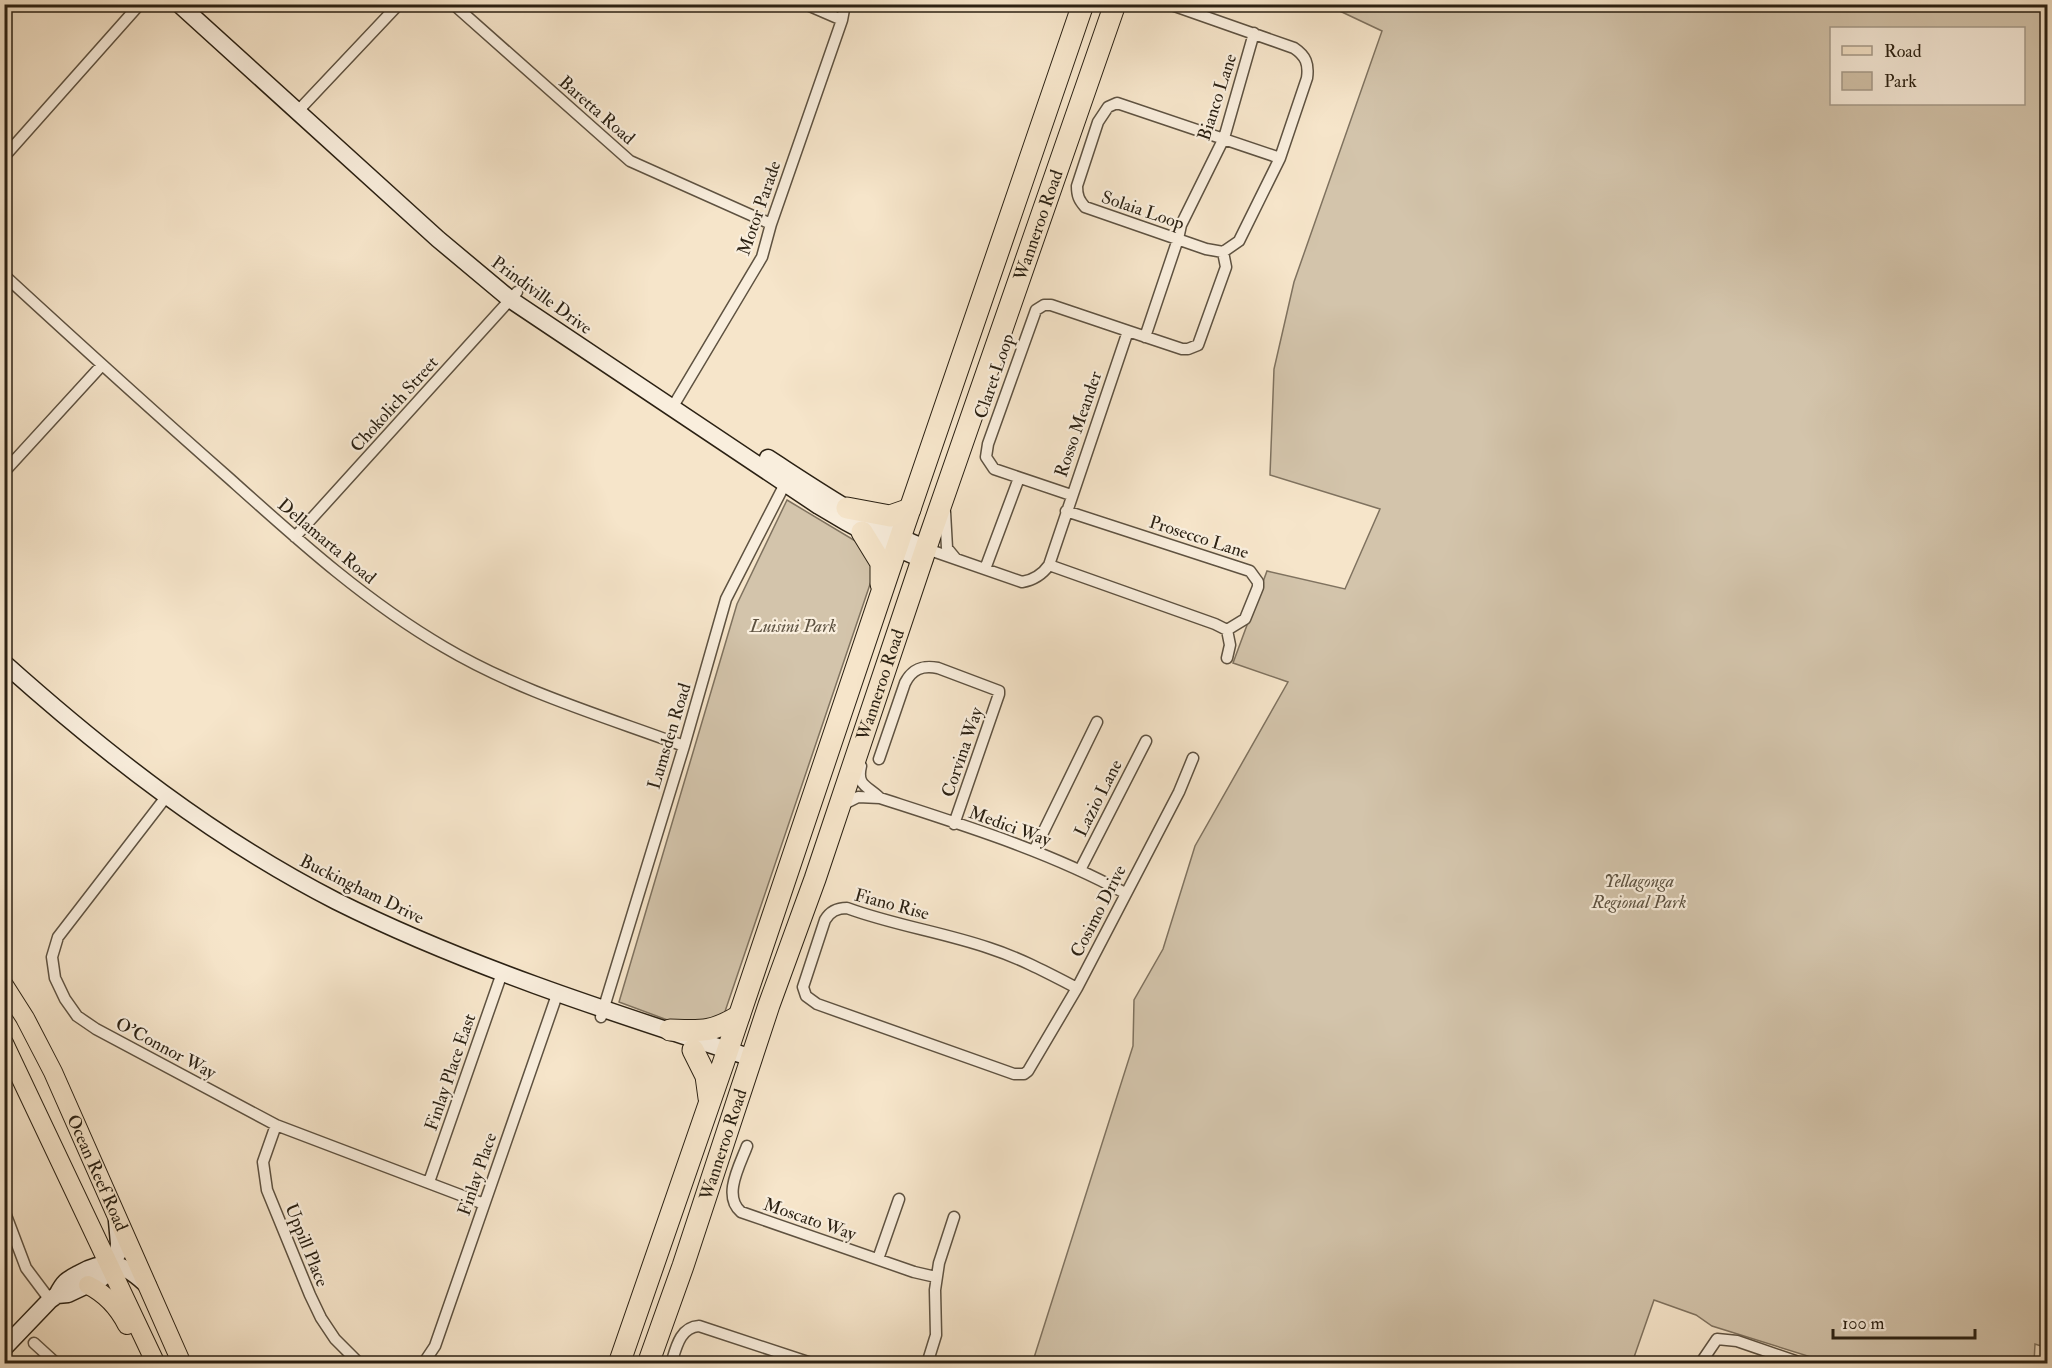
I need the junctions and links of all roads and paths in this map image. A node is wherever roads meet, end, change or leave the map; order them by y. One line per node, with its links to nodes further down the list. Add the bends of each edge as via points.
1 (140, 4): 15 (street)
2 (179, 4): 13 (street, Prindiville Drive)
3 (195, 4): 13 (street, Prindiville Drive)
4 (399, 4): 13 (street)
5 (453, 4): 17 (street, Baretta Road, via 630,161)
6 (805, 4): 11 (street)
7 (845, 4): 11 (street, Motor Parade)
8 (1083, 4): 32 (highway, Wanneroo Road)
9 (1169, 4): 12 (street)
10 (1116, 6): 29 (highway, Wanneroo Road)
11 (842, 20): 17 (street, Motor Parade)
12 (1254, 33): 14 (street, Bianco Lane); 16 (street, via 1294,48 1307,65 1307,78)
13 (301, 108): 21 (street, Prindiville Drive, via 445,231)
14 (1224, 138): 16 (street, Solaia Loop); 18 (street, Bianco Lane, via 1181,225); 18 (street, Solaia Loop, via 1117,103 1108,107 1098,122 1077,186 1080,201 1085,207)
15 (4, 158)
16 (1280, 158): 19 (street, via 1239,241)
17 (771, 224): 25 (street, Motor Parade, via 762,257)
18 (1178, 239): 19 (street, Solaia Loop); 23 (street, Bianco Lane)
19 (1223, 252): 23 (street, via 1226,267 1198,345 1182,349)
20 (4, 275): 24 (street, Dellamarta Road)
21 (514, 296): 25 (street, Prindiville Drive); 35 (street, Chokolich Street)
22 (1128, 331): 23 (street); 28 (street, Claret Loop, via 1051,305 1036,310 986,452 994,469); 30 (street, Rosso Meander)
23 (1145, 337)
24 (102, 365): 26 (street); 35 (street, Dellamarta Road)
25 (675, 404): 27 (street, Prindiville Drive)
26 (4, 472)
27 (788, 478): 31 (street, Prindiville Drive); 34 (street, Prindiville Drive, via 819,506); 49 (street, Lumsden Road, via 726,599)
28 (1019, 478): 30 (street, Claret Loop); 40 (street)
29 (945, 494): 37 (highway, Wanneroo Road); 38 (street, via 947,548)
30 (1071, 495): 33 (street, Rosso Meander)
31 (847, 508): 32 (highway, via 890,516); 36 (street, Prindiville Drive)
32 (910, 509): 36 (highway, Wanneroo Road)
33 (1066, 511): 39 (street, Rosso Meander); 42 (street, Prosecco Lane, via 1250,571 1258,582 1250,608 1243,622)
34 (862, 532): 36 (street, Prindiville Drive); 41 (highway, via 881,563)
35 (295, 537): 49 (street, Dellamarta Road, via 344,579 446,648 529,688)
36 (898, 543): 37 (street, Prindiville Drive); 41 (highway, Wanneroo Road)
37 (925, 554): 38 (street); 48 (highway, Wanneroo Road)
38 (956, 559): 40 (street)
39 (1049, 565): 40 (street, via 1037,577 1022,582); 42 (street)
40 (985, 569)
41 (880, 597): 64 (highway, Wanneroo Road)
42 (1227, 630): 43 (street)
43 (1227, 658)
44 (4, 663): 53 (street, Buckingham Drive)
45 (4, 678): 53 (street, Buckingham Drive, via 108,767)
46 (1097, 722): 56 (street)
47 (1146, 741): 57 (street, Lazio Lane)
48 (862, 743): 52 (street, Medici Way, via 865,754 859,776 862,784); 54 (highway, Wanneroo Road)
49 (684, 746): 63 (street, Lumsden Road)
50 (1192, 758): 58 (street, Cosimo Drive, via 1179,792)
51 (879, 759): 55 (street, Corvina Way, via 910,673 927,666 938,668 999,691)
52 (880, 798): 54 (street, Medici Way, via 858,797); 55 (street, Medici Way)
53 (163, 802): 59 (street, Buckingham Drive, via 213,842 331,910 412,948); 72 (street, O'Connor Way, via 58,937 52,957 55,978 77,1017)
54 (840, 806): 69 (highway, Wanneroo Road)
55 (954, 824): 56 (street, Medici Way)
56 (1034, 851): 57 (street, Medici Way)
57 (1080, 870): 58 (street, Medici Way)
58 (1125, 892): 61 (street, Cosimo Drive)
59 (500, 978): 62 (street, Buckingham Drive); 74 (street, Finlay Place East)
60 (4, 985): 78 (main road, Ocean Reef Road, via 53,1072)
61 (1077, 988): 70 (street, Cosimo Drive); 70 (street, Fiano Rise, via 1016,957 847,908 832,911 825,920 803,982 812,1001 1014,1074)
62 (556, 998): 63 (street, Buckingham Drive); 76 (street, Finlay Place)
63 (602, 1013): 65 (street, Buckingham Drive); 67 (street, Buckingham Drive)
64 (739, 1016): 65 (highway, via 709,1031); 68 (highway, Wanneroo Road)
65 (670, 1030): 68 (street, Buckingham Drive)
66 (4, 1043): 81 (main road, Ocean Reef Road)
67 (693, 1050): 68 (street, Buckingham Drive); 71 (highway, via 706,1076)
68 (726, 1055): 69 (street, Buckingham Drive); 71 (highway, Wanneroo Road)
69 (750, 1064): 96 (highway, Wanneroo Road)
70 (1024, 1074)
71 (710, 1102): 95 (highway, Wanneroo Road)
72 (276, 1125): 74 (street, O'Connor Way); 93 (street, Uppill Place, via 263,1162 267,1190 321,1318)
73 (747, 1146): 80 (street, Moscato Way, via 732,1190 737,1210)
74 (429, 1182): 76 (street, O'Connor Way)
75 (900, 1199): 80 (street)
76 (484, 1204): 94 (street, Finlay Place, via 435,1346)
77 (4, 1210): 85 (street, via 26,1268)
78 (116, 1216): 81 (street, via 118,1253); 84 (main road, Ocean Reef Road)
79 (954, 1217): 82 (street)
80 (878, 1260): 82 (street, Moscato Way)
81 (110, 1265): 83 (street, via 102,1278); 84 (street, via 134,1273); 85 (street, via 96,1265 63,1283); 91 (main road, Ocean Reef Road)
82 (936, 1277): 99 (street, via 936,1335)
83 (88, 1285): 85 (street); 90 (main road, via 120,1310)
84 (148, 1286): 92 (main road, Ocean Reef Road)
85 (54, 1298): 87 (street)
86 (34, 1343): 89 (street)
87 (4, 1348)
88 (1804, 1363): 100 (street, via 1737,1341 1717,1339)
89 (57, 1364)
90 (147, 1364)
91 (156, 1364)
92 (182, 1364)
93 (360, 1364)
94 (423, 1364)
95 (619, 1364)
96 (648, 1364)
97 (670, 1364): 98 (street, via 684,1332 694,1326)
98 (814, 1364)
99 (927, 1364)
100 (1701, 1364)

